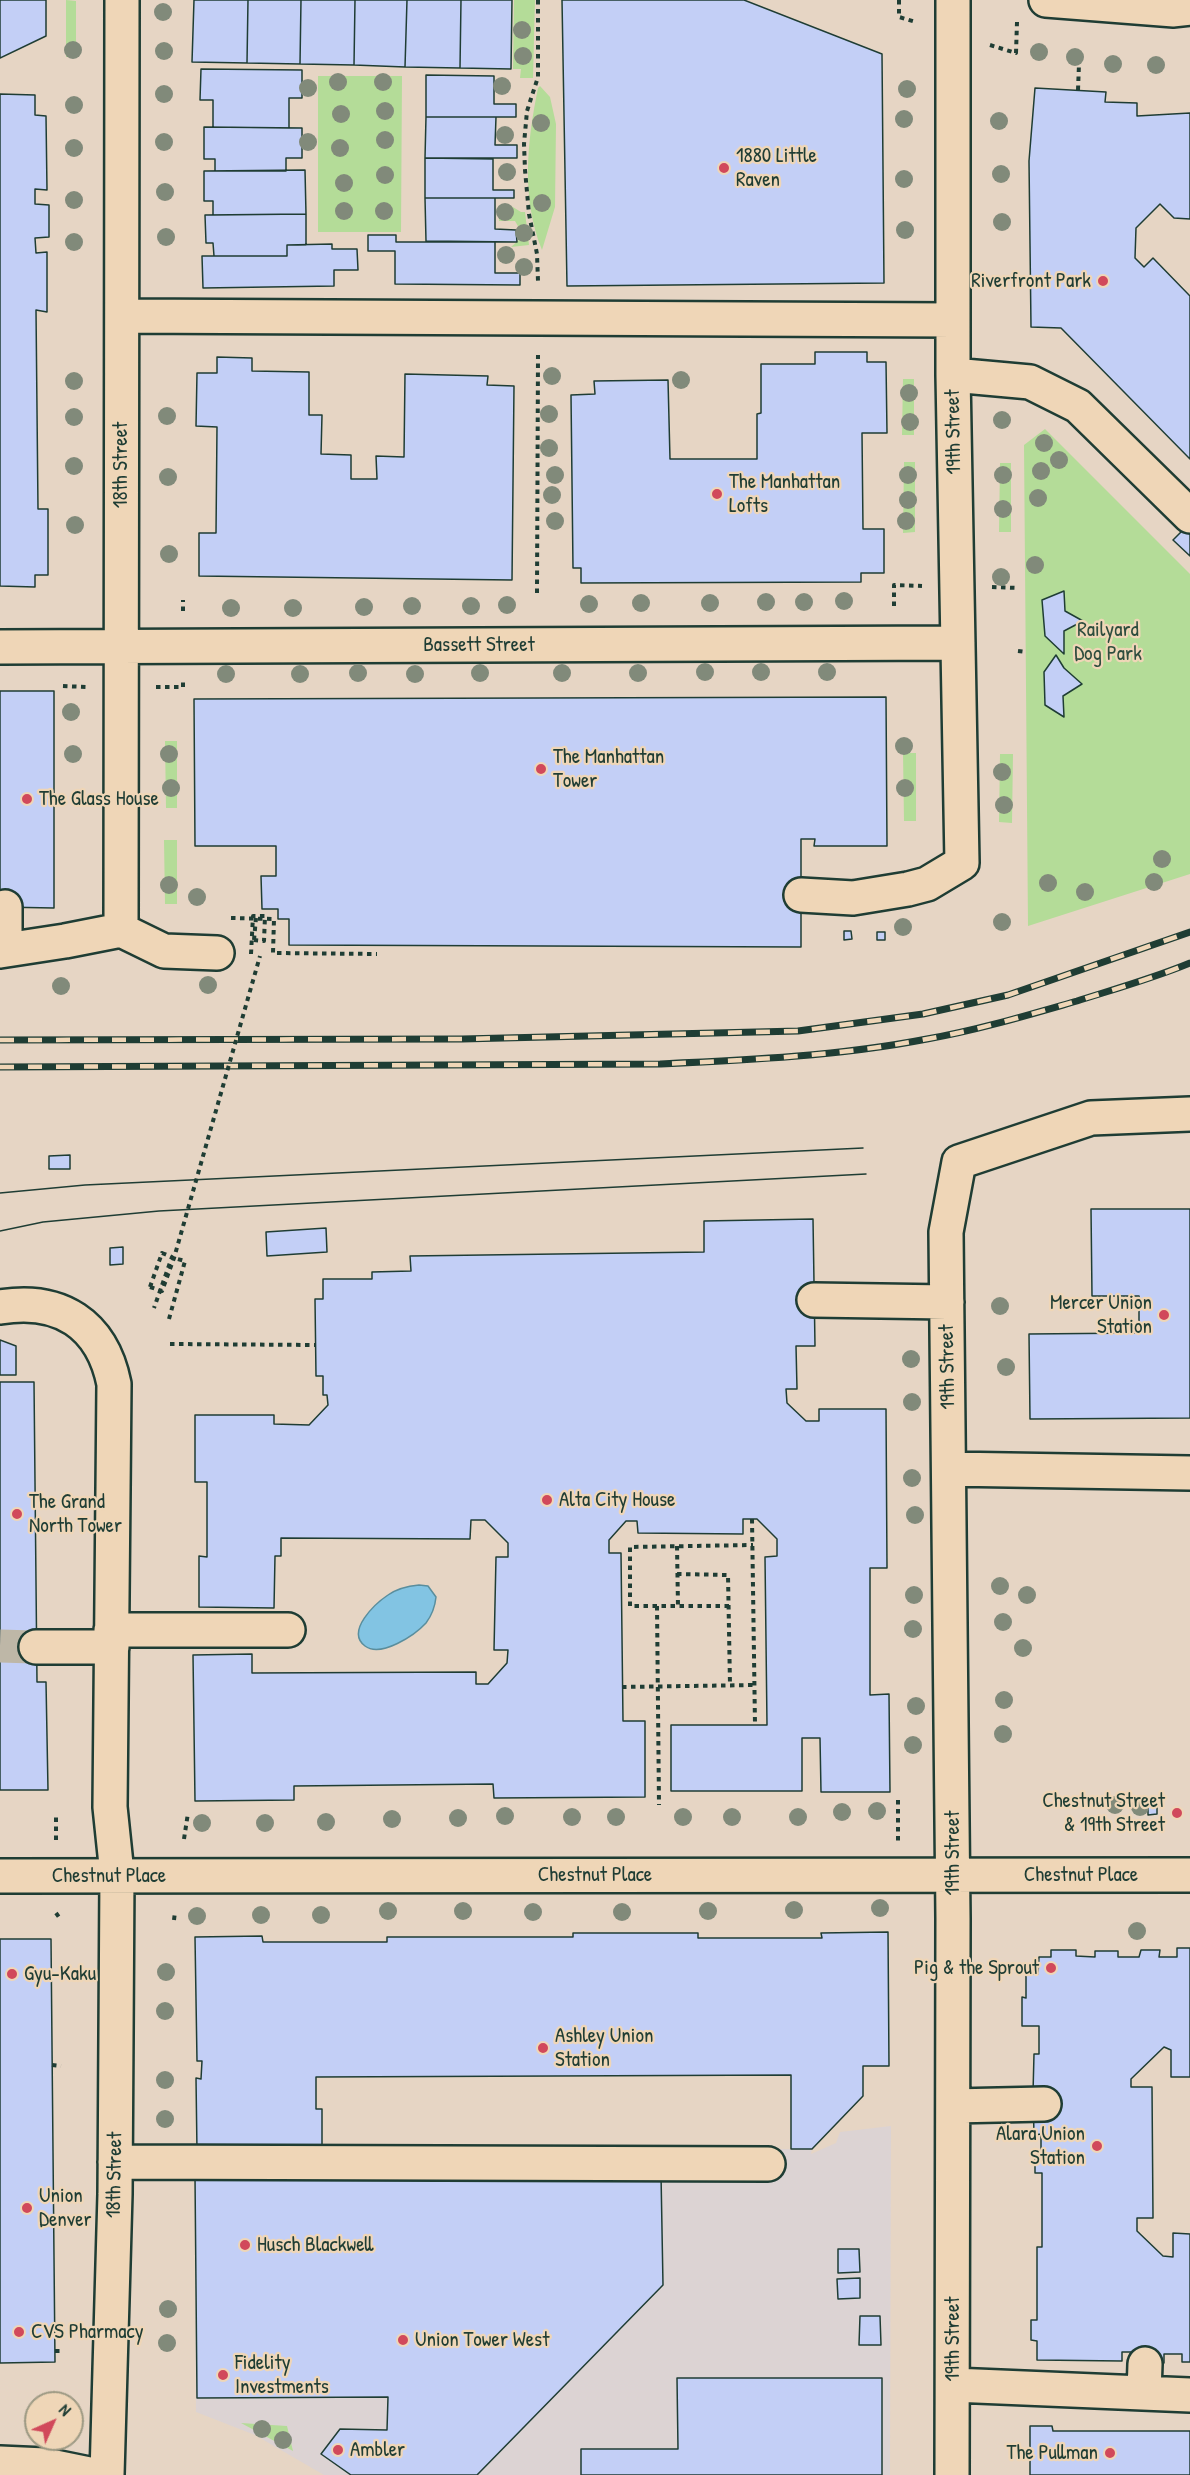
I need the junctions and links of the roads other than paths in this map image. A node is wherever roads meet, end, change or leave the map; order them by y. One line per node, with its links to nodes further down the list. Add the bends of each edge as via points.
1 (122, 0): 5 (street, 18th Street)
2 (953, 0): 6 (street, 19th Street)
3 (1031, 5): 4 (street)
4 (1190, 8)
5 (122, 316): 6 (street); 11 (street, 18th Street)
6 (953, 320): 7 (street, 19th Street)
7 (953, 375): 8 (street, via 1030,382 1078,406); 9 (street, 19th Street)
8 (1190, 516)
9 (958, 643): 11 (street, Bassett Street); 12 (street, 19th Street, via 962,863 927,884 908,889 853,898)
10 (0, 647): 11 (street, Bassett Street)
11 (122, 647): 13 (street, 18th Street)
12 (801, 895)
13 (121, 930): 14 (street, via 65,941); 15 (street, via 164,951)
14 (3, 931)
15 (217, 953)
16 (1190, 1114): 18 (street, 19th Street, via 1091,1118 959,1162 946,1232)
17 (814, 1300): 18 (street)
18 (947, 1302): 20 (street, 19th Street)
19 (0, 1307): 23 (street, 18th Street, via 31,1304 71,1316 96,1339 111,1369)
20 (949, 1469): 21 (street); 26 (street, 19th Street)
21 (1190, 1473)
22 (288, 1630): 23 (street)
23 (112, 1638): 24 (street); 25 (street, 18th Street, via 110,1807)
24 (36, 1647)
25 (117, 1874): 26 (street, Chestnut Place); 28 (street, Chestnut Place); 31 (street, 18th Street)
26 (953, 1875): 27 (street, Chestnut Place); 30 (street, 19th Street)
27 (1190, 1875)
28 (0, 1876)
29 (1044, 2104): 30 (street)
30 (953, 2106): 33 (street, 19th Street)
31 (115, 2162): 32 (street, via 637,2169); 37 (street, 18th Street)
32 (768, 2164)
33 (952, 2385): 34 (street, via 1145,2378); 38 (street, 19th Street)
34 (1190, 2395)
35 (0, 2463): 36 (street, via 45,2465)
36 (94, 2475)
37 (107, 2475)
38 (952, 2475)

